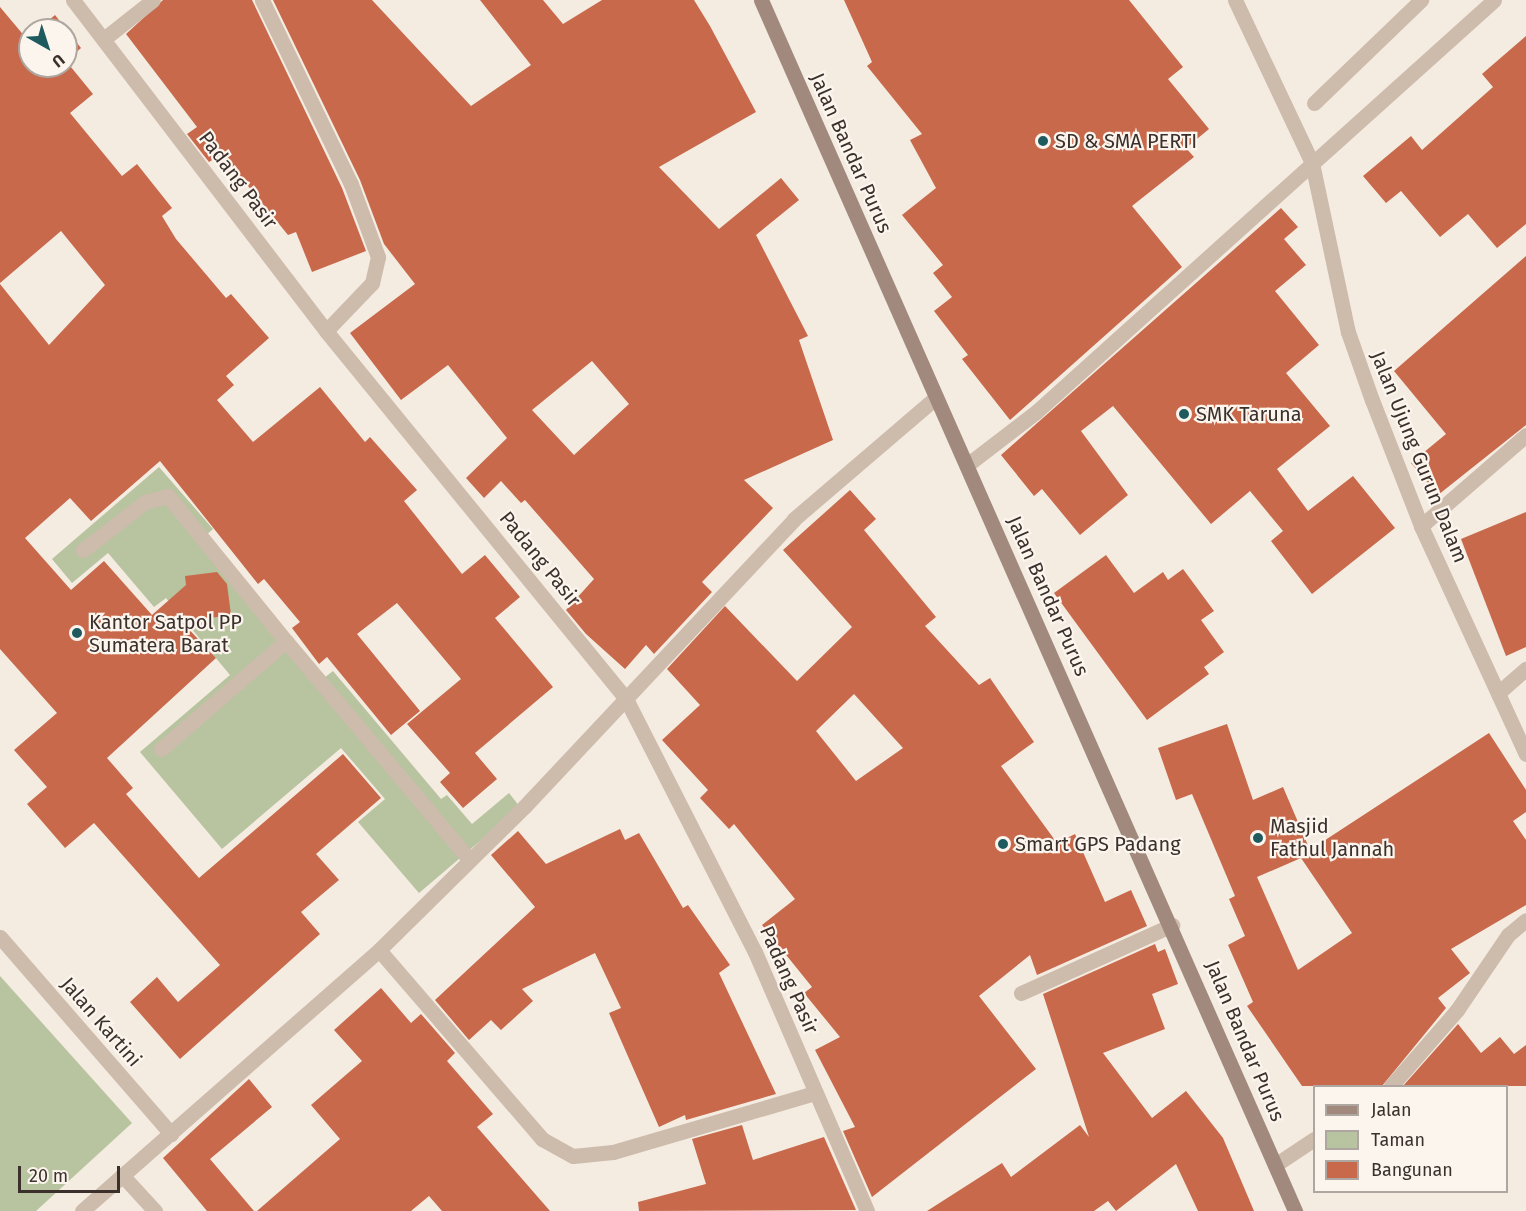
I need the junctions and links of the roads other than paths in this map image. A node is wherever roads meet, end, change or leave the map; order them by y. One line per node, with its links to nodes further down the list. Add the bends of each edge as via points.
1 (73, 0): 8 (street, Padang Pasir)
2 (153, 0): 8 (street)
3 (262, 0): 11 (street, via 351,184 378,257 372,283)
4 (761, 0): 12 (street, Jalan Bandar Purus)
5 (1235, 0): 10 (street, Jalan Ujung Gurun Dalam)
6 (1421, 0): 9 (street)
7 (1494, 0): 10 (street)
8 (105, 38): 11 (street, Padang Pasir)
9 (1314, 104)
10 (1312, 163): 14 (street, via 1036,412); 15 (street, Jalan Ujung Gurun Dalam, via 1348,332)
11 (326, 331): 20 (street, Padang Pasir)
12 (935, 398): 14 (street, Jalan Bandar Purus); 20 (street, via 801,512)
13 (1526, 435): 15 (street)
14 (966, 465): 25 (street, Jalan Bandar Purus)
15 (1420, 526): 19 (street, Jalan Ujung Gurun Dalam)
16 (83, 550): 17 (street, via 145,502 168,496)
17 (286, 641): 21 (street); 23 (street)
18 (1526, 669): 19 (street)
19 (1498, 693): 22 (street, Jalan Ujung Gurun Dalam)
20 (625, 697): 23 (street); 30 (street, Padang Pasir, via 755,952)
21 (161, 749)
22 (1526, 754)
23 (469, 860): 27 (street)
24 (1526, 920): 29 (street, via 1508,935 1457,1010)
25 (1172, 925): 28 (street); 33 (street, Jalan Bandar Purus)
26 (0, 937): 31 (street, Jalan Kartini)
27 (379, 950): 30 (street, via 542,1139 573,1156 613,1152); 31 (street)
28 (1021, 993)
29 (1392, 1085)
30 (815, 1092): 37 (street, Padang Pasir)
31 (171, 1134): 34 (street)
32 (1313, 1140): 33 (street)
33 (1275, 1165): 38 (street, Jalan Bandar Purus)
34 (122, 1175): 35 (street); 36 (street)
35 (82, 1211)
36 (155, 1211)
37 (867, 1211)
38 (1295, 1211)

